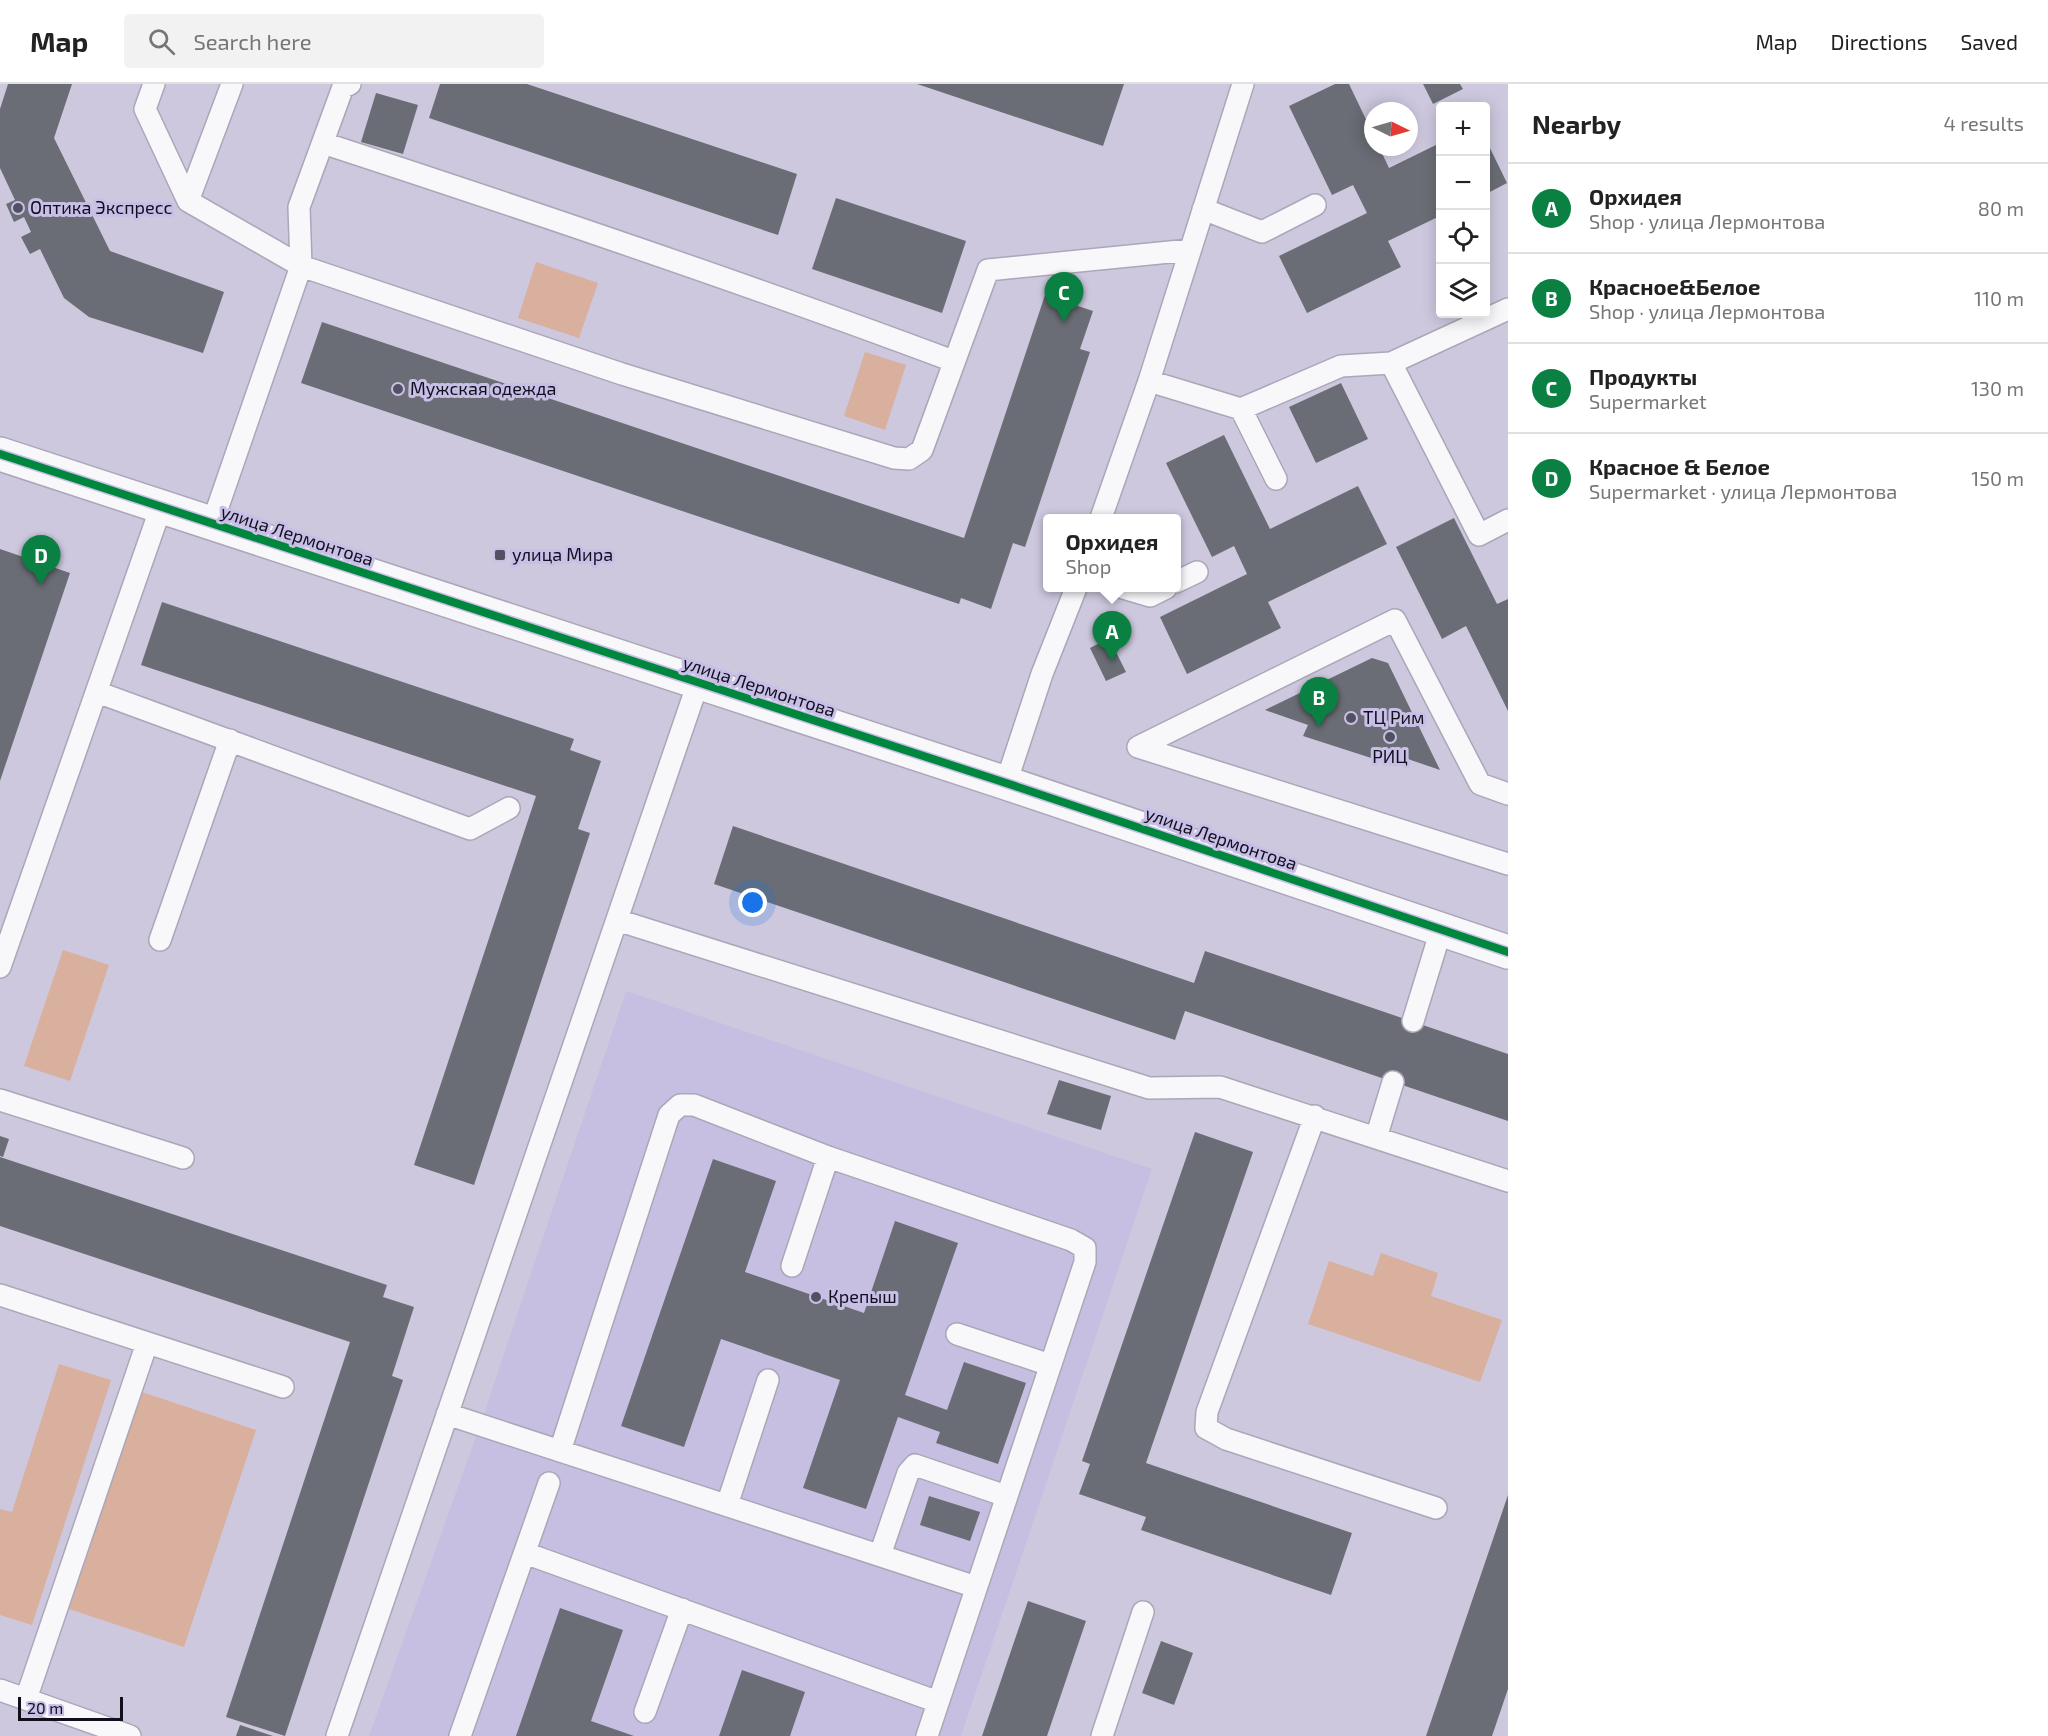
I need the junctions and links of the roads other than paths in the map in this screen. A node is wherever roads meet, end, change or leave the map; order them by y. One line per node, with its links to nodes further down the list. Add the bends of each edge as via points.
1 (153, 84): 6 (lane, via 145,109)
2 (232, 84): 6 (lane)
3 (350, 84): 5 (lane, via 343,87)
4 (1243, 84): 8 (lane)
5 (323, 143): 10 (lane, via 299,207); 12 (lane, via 582,228)
6 (188, 201): 10 (lane)
7 (1316, 205): 8 (lane, via 1262,232)
8 (1203, 208): 9 (lane)
9 (1190, 250): 12 (lane, via 988,270); 14 (lane)
10 (302, 266): 12 (lane, via 611,370 894,458 909,459 922,450); 21 (lane)
11 (1508, 309): 13 (lane)
12 (953, 362)
13 (1391, 363): 15 (lane, via 1341,366); 20 (lane, via 1479,535)
14 (1149, 381): 15 (lane); 19 (lane)
15 (1241, 410): 17 (lane)
16 (0, 454): 18 (street, улица Лермонтова)
17 (1276, 479)
18 (161, 507): 21 (street, улица Лермонтова); 28 (lane)
19 (1103, 514)
20 (1508, 520)
21 (212, 524): 27 (street, улица Лермонтова)
22 (1197, 572): 23 (lane)
23 (1181, 580)
24 (1074, 592): 30 (lane)
25 (1136, 592): 26 (lane, via 1150,596)
26 (1158, 592)
27 (698, 683): 30 (street, улица Лермонтова); 34 (lane)
28 (97, 692): 29 (lane); 38 (lane)
29 (230, 740): 32 (lane, via 470,829); 36 (lane)
30 (1006, 783): 35 (street, улица Лермонтова)
31 (1508, 794): 33 (lane, via 1480,784 1395,620 1138,747)
32 (509, 808)
33 (1508, 864)
34 (617, 920): 42 (lane, via 1149,1088 1220,1087); 54 (lane)
35 (1441, 930): 37 (street, улица Лермонтова); 39 (lane)
36 (160, 940)
37 (1508, 952)
38 (0, 967)
39 (1413, 1021)
40 (1394, 1082): 43 (lane)
41 (0, 1100): 45 (lane)
42 (1315, 1116): 43 (lane); 59 (lane, via 1207,1412 1206,1428 1226,1439)
43 (1376, 1138): 46 (lane)
44 (828, 1157): 47 (lane); 51 (lane, via 1085,1248 1085,1262); 55 (lane, via 694,1105 680,1105 669,1115)
45 (183, 1158)
46 (1508, 1181)
47 (792, 1266)
48 (0, 1295): 50 (lane)
49 (957, 1334): 51 (lane)
50 (147, 1343): 53 (lane); 66 (lane)
51 (1050, 1365): 57 (lane)
52 (768, 1380): 58 (lane)
53 (283, 1387)
54 (447, 1414): 55 (lane); 70 (lane)
55 (560, 1451): 58 (lane)
56 (549, 1483): 60 (lane)
57 (1006, 1496): 61 (lane, via 915,1466 908,1473); 62 (lane)
58 (727, 1506): 61 (lane)
59 (1436, 1508)
60 (525, 1553): 63 (lane); 71 (lane)
61 (880, 1555): 62 (lane)
62 (976, 1587): 67 (lane)
63 (682, 1610): 67 (lane); 68 (lane)
64 (1143, 1612): 73 (lane)
65 (0, 1690): 66 (lane)
66 (26, 1699): 69 (lane)
67 (938, 1702): 72 (lane)
68 (645, 1712)
69 (130, 1736)
70 (337, 1736)
71 (460, 1736)
72 (927, 1736)
73 (1102, 1736)

